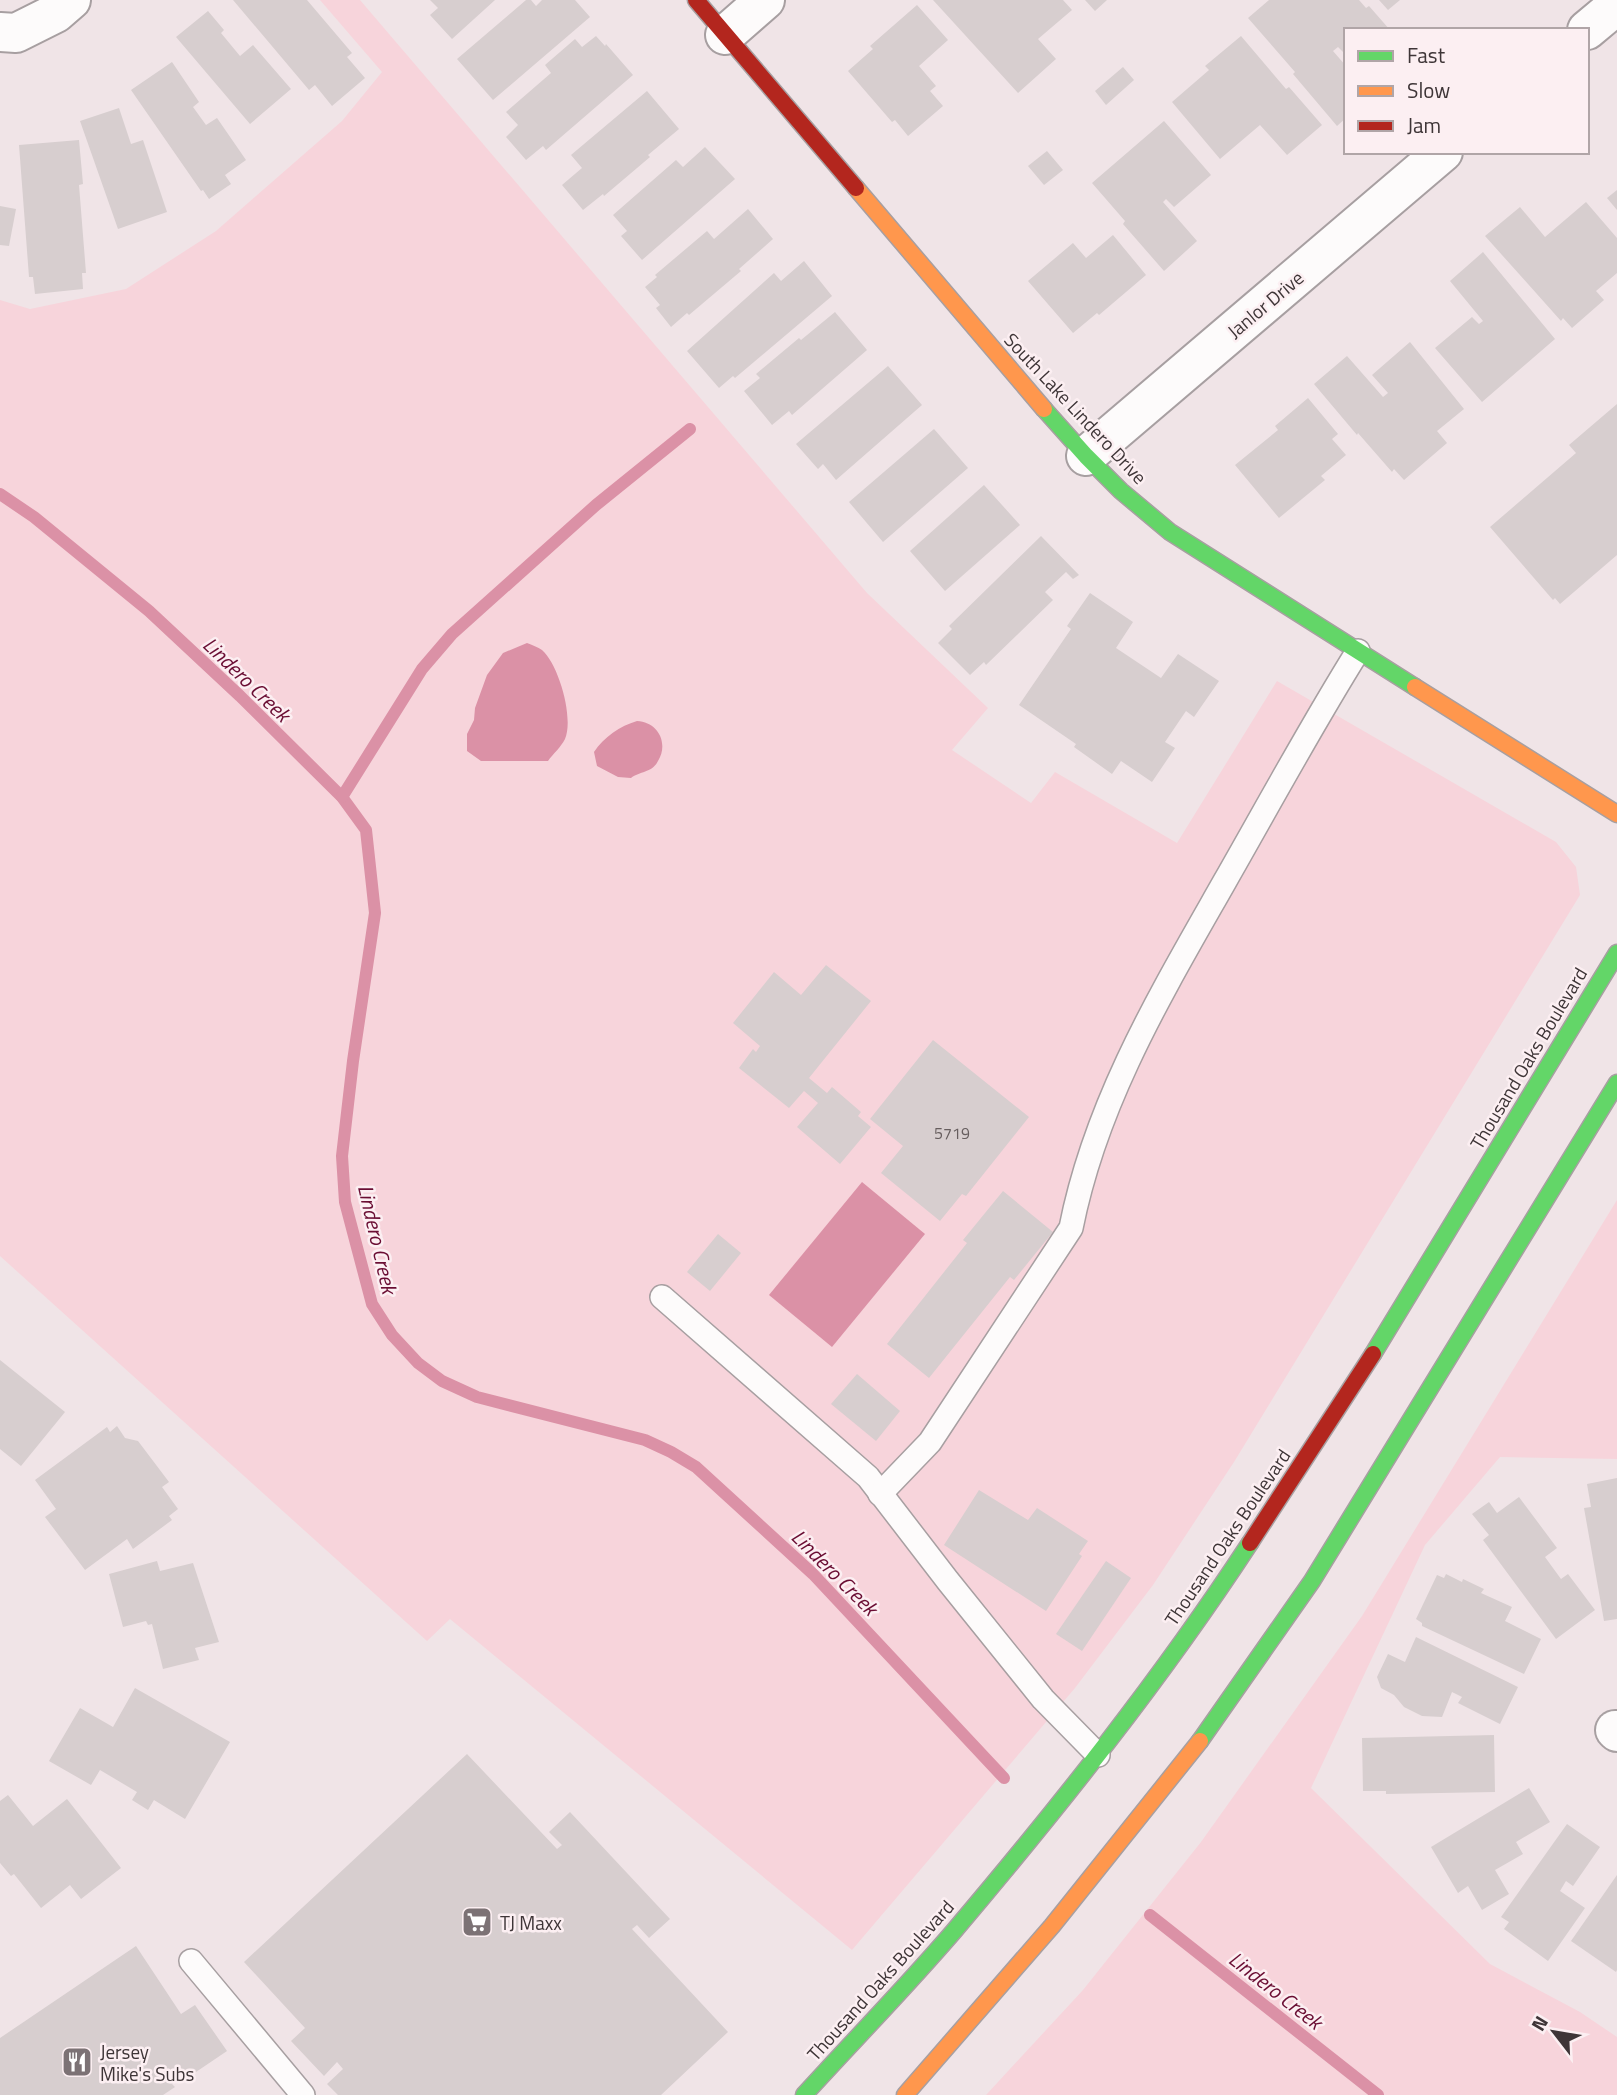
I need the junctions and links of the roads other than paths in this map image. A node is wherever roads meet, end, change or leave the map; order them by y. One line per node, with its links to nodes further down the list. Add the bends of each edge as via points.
1 (71, 0): 6 (street, via 16,33)
2 (696, 0): 7 (main road, South Lake Lindero Drive)
3 (765, 0): 7 (street)
4 (1617, 5): 5 (street)
5 (1589, 28)
6 (0, 32)
7 (725, 34): 9 (main road, South Lake Lindero Drive)
8 (1441, 154): 9 (street, Janlor Drive)
9 (1086, 456): 10 (main road, South Lake Lindero Drive, via 1170,532)
10 (1357, 651): 11 (main road, South Lake Lindero Drive); 15 (lane, via 1153,1009 1113,1090 1079,1188 1071,1228 930,1442)
11 (1617, 814)
12 (1617, 953): 16 (main road, Thousand Oaks Boulevard, via 1343,1403 1214,1598)
13 (1617, 1083): 20 (main road, via 1281,1629 1179,1770 1084,1888)
14 (662, 1297): 15 (lane, via 869,1477)
15 (880, 1494): 16 (lane, via 1043,1699)
16 (1098, 1755): 19 (main road, Thousand Oaks Boulevard, via 954,1932)
17 (191, 1961): 18 (lane)
18 (303, 2095)
19 (804, 2095)
20 (905, 2095)

